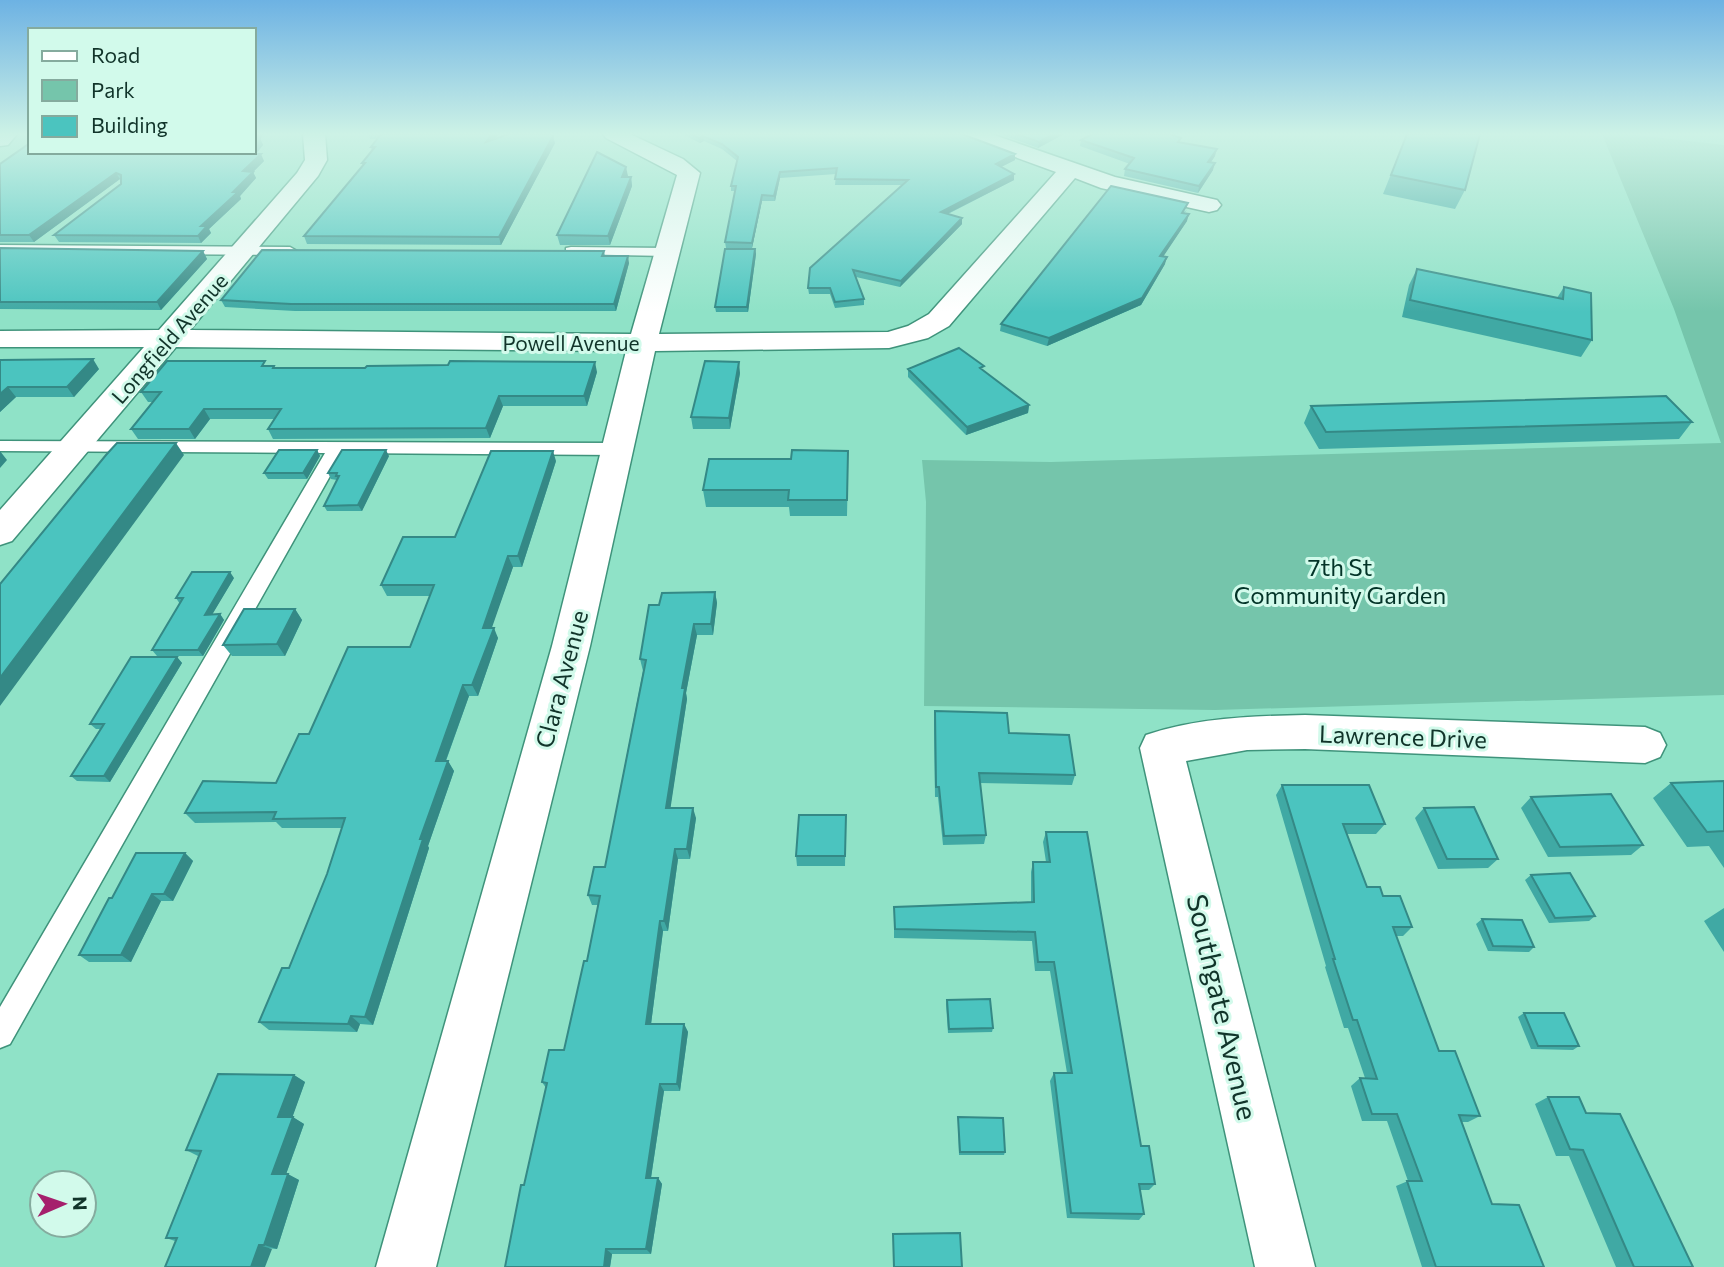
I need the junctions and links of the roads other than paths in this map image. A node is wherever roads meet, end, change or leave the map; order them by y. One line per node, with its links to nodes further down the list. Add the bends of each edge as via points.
1 (292, 193): 9 (street, Longfield Avenue)
2 (683, 193): 12 (street, Clara Avenue)
3 (1050, 193): 15 (street, Powell Avenue, via 952,307 918,332 889,340)
4 (1155, 193): 5 (street)
5 (1209, 205)
6 (58, 233): 8 (lane)
7 (0, 249): 8 (lane)
8 (38, 249): 9 (lane)
9 (245, 250): 10 (lane); 13 (street, Longfield Avenue)
10 (299, 251)
11 (558, 251): 12 (lane)
12 (667, 252): 15 (street, Clara Avenue)
13 (168, 338): 14 (street, Powell Avenue); 15 (street, Powell Avenue); 17 (street, Longfield Avenue)
14 (0, 339)
15 (644, 343): 19 (street, Clara Avenue)
16 (0, 446): 17 (lane)
17 (74, 447): 18 (lane); 20 (street, Longfield Avenue)
18 (337, 448): 19 (lane); 23 (lane)
19 (619, 449): 24 (street, Clara Avenue, via 572,646)
20 (0, 533)
21 (1645, 745): 22 (street, Lawrence Drive, via 1305,732 1248,733)
22 (1161, 748): 25 (street, Southgate Avenue)
23 (0, 1034)
24 (407, 1267)
25 (1285, 1267)

